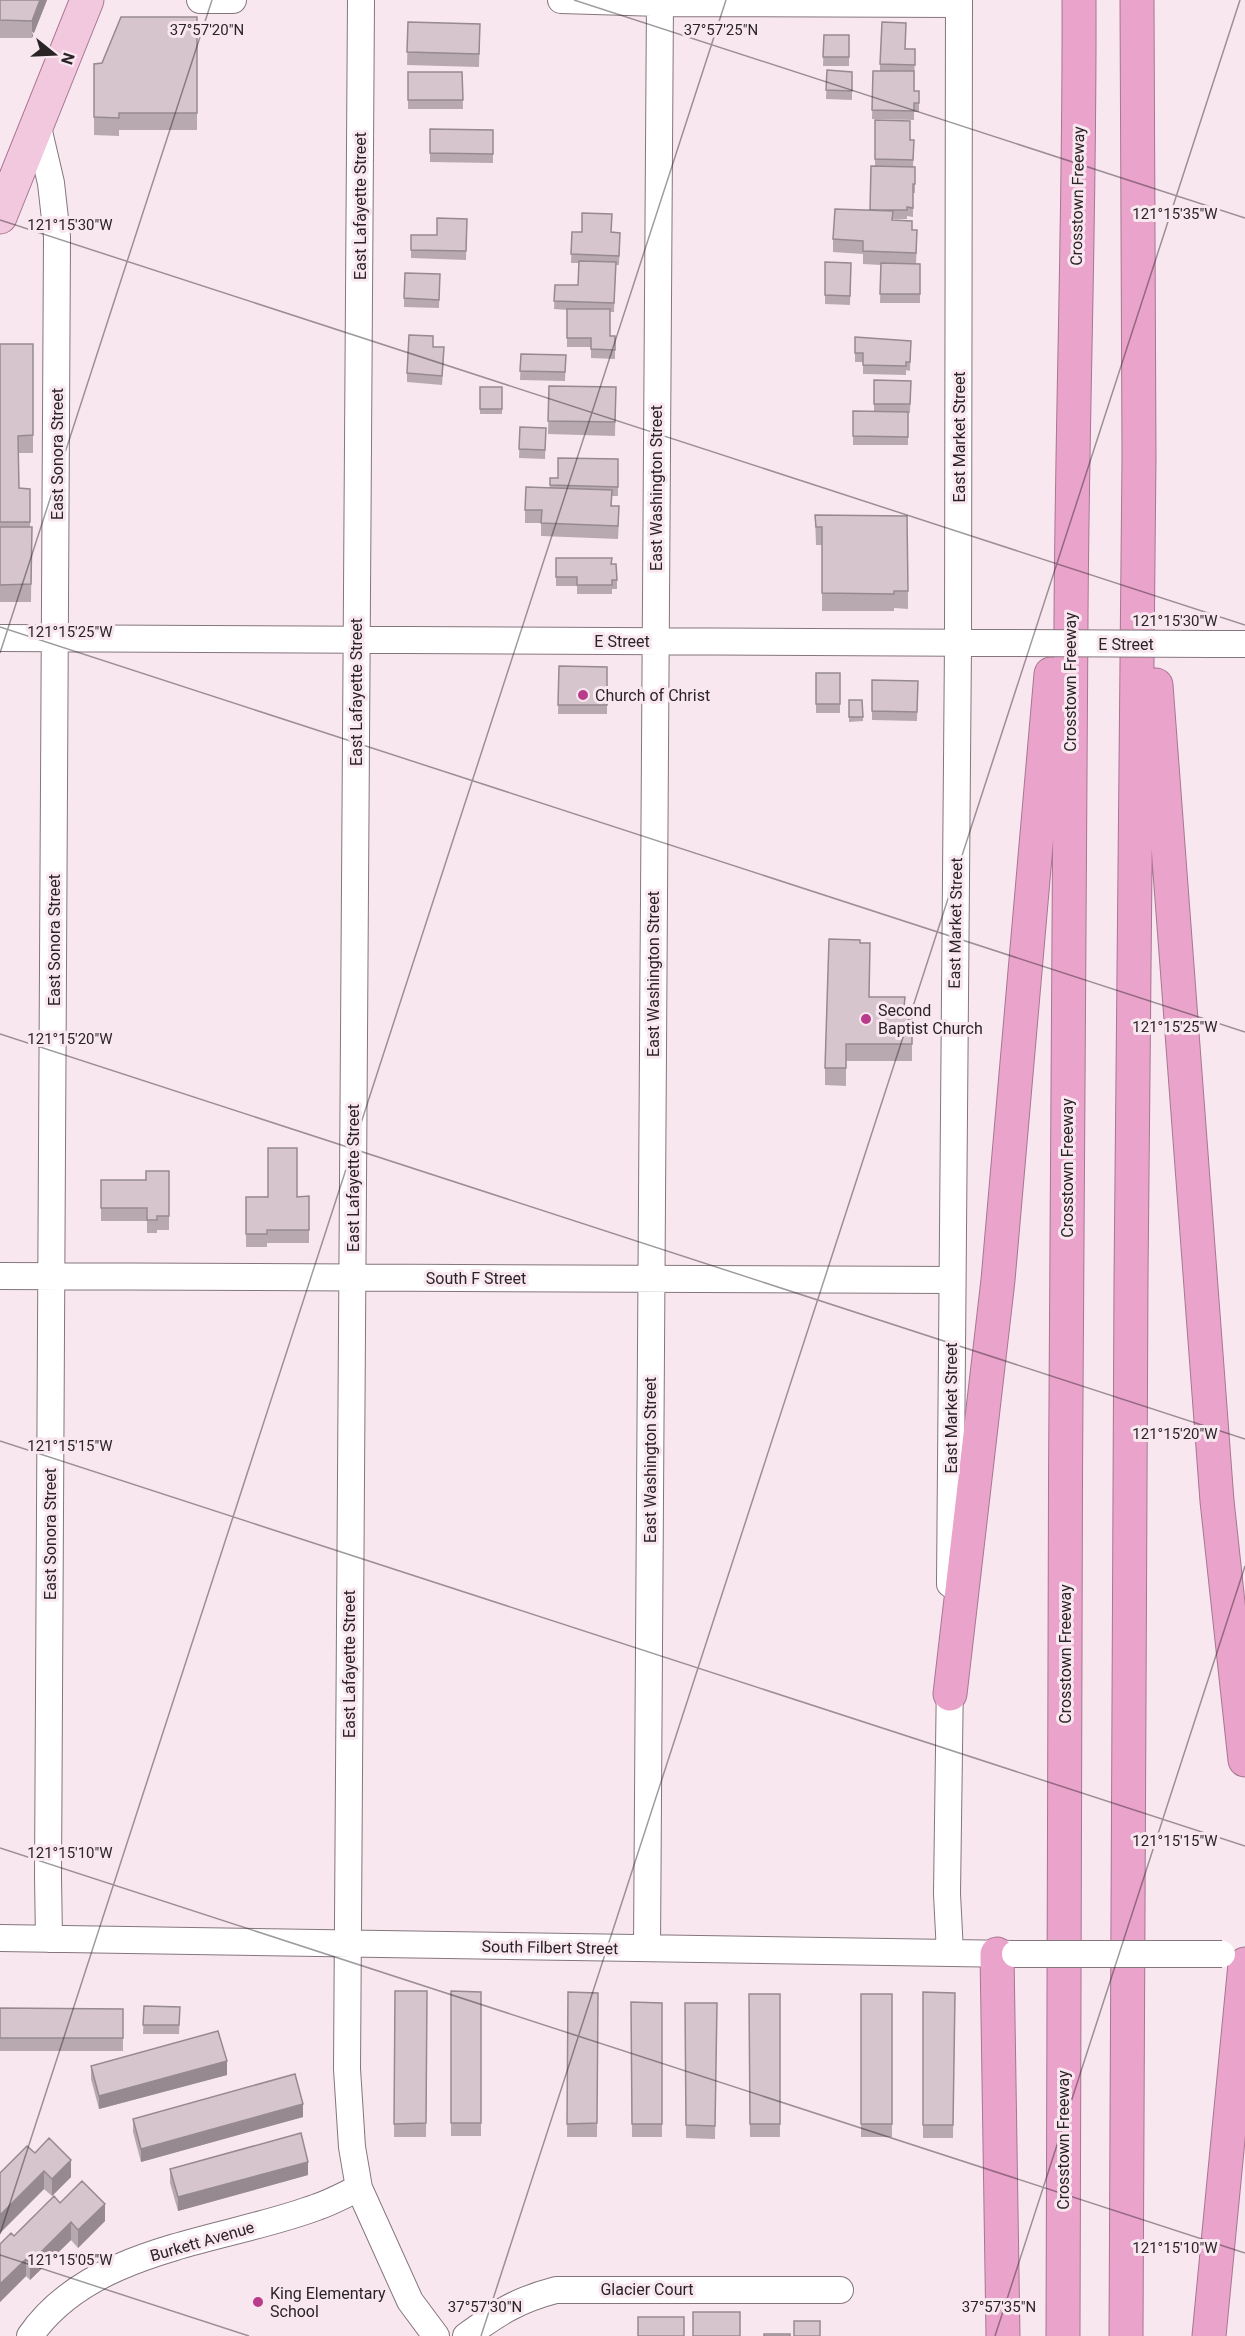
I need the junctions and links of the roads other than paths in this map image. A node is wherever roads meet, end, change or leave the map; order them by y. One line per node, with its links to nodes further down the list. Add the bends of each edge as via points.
1 (87, 0): 10 (main road)
2 (200, 0): 3 (street)
3 (233, 0)
4 (361, 0): 16 (street, East Lafayette Street)
5 (561, 0): 8 (street)
6 (1079, 0): 12 (highway, Crosstown Freeway)
7 (1137, 0): 13 (highway)
8 (660, 2): 9 (street); 17 (street, East Washington Street)
9 (959, 2): 18 (street, East Market Street)
10 (37, 123): 11 (main road); 15 (street, East Sonora Street, via 51,183 57,237)
11 (0, 217)
12 (1072, 430): 25 (highway, via 998,1280); 40 (highway, Crosstown Freeway)
13 (1139, 457): 26 (highway, via 1217,1501); 41 (highway)
14 (0, 638): 15 (street, E Street)
15 (56, 638): 16 (street, E Street); 21 (street, East Sonora Street)
16 (356, 640): 17 (street, E Street); 22 (street, East Lafayette Street)
17 (655, 641): 18 (street, E Street); 23 (street, East Washington Street)
18 (958, 643): 19 (street, E Street, bridge); 24 (street, East Market Street)
19 (1245, 644)
20 (0, 1276): 21 (street, South F Street)
21 (52, 1276): 22 (street, South F Street); 28 (street, East Sonora Street)
22 (352, 1277): 23 (street, South F Street); 29 (street, East Lafayette Street)
23 (651, 1279): 24 (street, South F Street); 30 (street, East Washington Street)
24 (951, 1280): 25 (street, East Market Street)
25 (950, 1694): 31 (street, East Market Street)
26 (1245, 1760)
27 (0, 1938): 28 (street, South Filbert Street)
28 (50, 1939): 29 (street, South Filbert Street)
29 (347, 1944): 30 (street, South Filbert Street); 34 (street, East Lafayette Street, via 347,2069)
30 (647, 1948): 31 (street, South Filbert Street)
31 (950, 1953): 32 (street, South Filbert Street)
32 (1006, 1954): 33 (street, South Filbert Street, bridge); 39 (highway)
33 (1237, 1958): 42 (highway)
34 (359, 2188): 36 (street, Burkett Avenue, via 318,2207 146,2257 100,2275 56,2306); 37 (street, East Lafayette Street, via 410,2301)
35 (840, 2290): 38 (street, Glacier Court, via 556,2290 526,2298)
36 (30, 2336)
37 (436, 2336)
38 (466, 2336)
39 (1003, 2336)
40 (1063, 2336)
41 (1126, 2336)
42 (1209, 2336)

